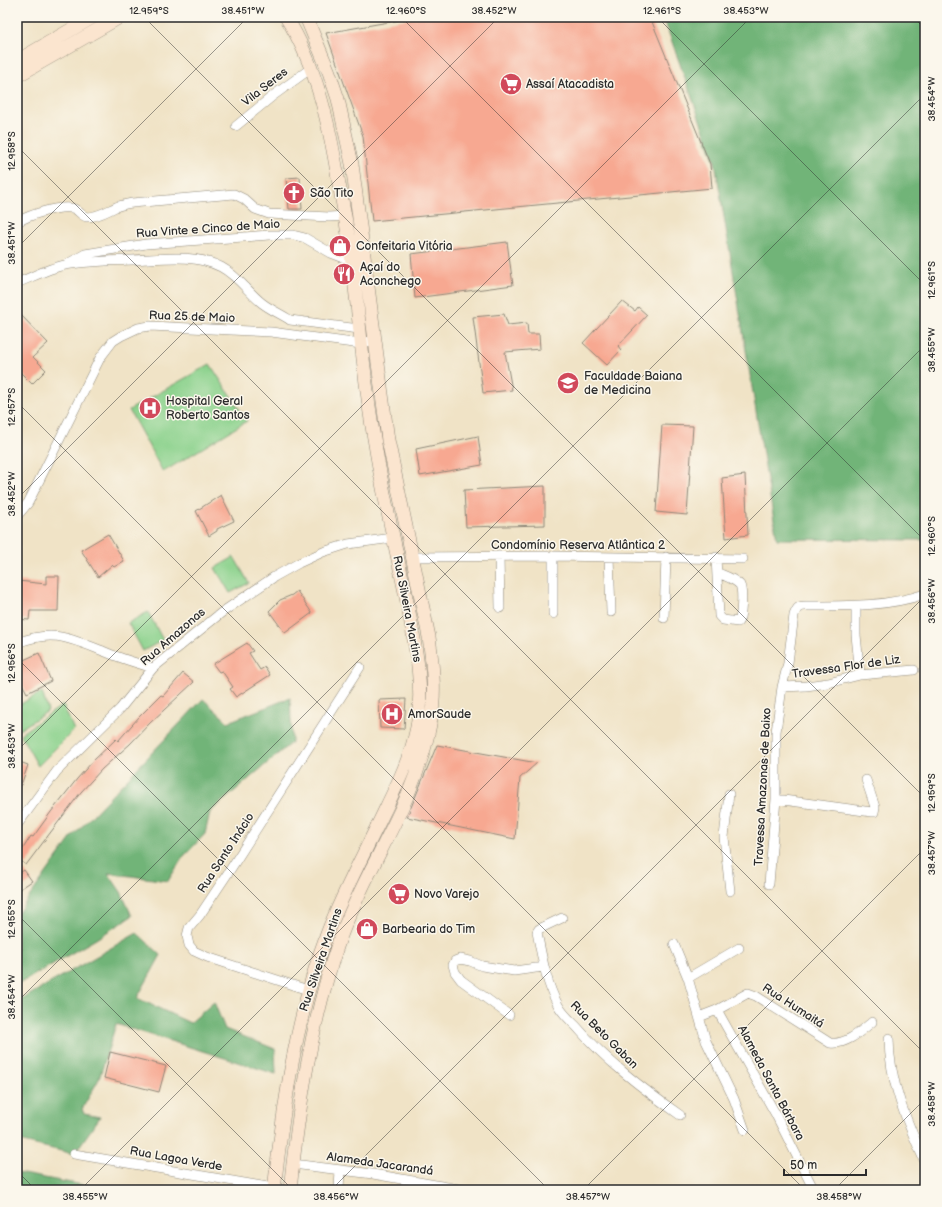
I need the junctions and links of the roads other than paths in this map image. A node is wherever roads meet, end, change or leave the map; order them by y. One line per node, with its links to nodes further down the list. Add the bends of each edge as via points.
1 (93, 17): 5 (main road)
2 (120, 17): 7 (main road)
3 (286, 17): 6 (main road, Rua Silveira Martins, via 297,36)
4 (306, 17): 15 (main road, Rua Silveira Martins, via 338,99 352,164)
5 (17, 61)
6 (310, 69): 8 (street, Vila Seres, via 274,94); 9 (main road, Rua Silveira Martins, via 323,104)
7 (17, 76)
8 (236, 126)
9 (345, 216): 10 (street, via 269,214 234,194 118,206 100,215 89,217 72,208 61,208); 11 (main road, Rua Silveira Martins)
10 (17, 222)
11 (352, 262): 12 (street, Rua Vinte e Cinco de Maio, via 305,238 293,235 169,242 117,248 85,254); 14 (main road, Rua Silveira Martins)
12 (64, 265): 13 (street); 14 (street, via 121,260 198,260 222,268 262,303 290,320)
13 (17, 283)
14 (359, 329): 16 (main road, Rua Silveira Martins)
15 (376, 339): 16 (street, Rua 25 de Maio); 22 (main road, Rua Silveira Martins, via 388,440)
16 (361, 344): 17 (street, Rua 25 de Maio, via 271,332 162,326 138,328 121,336 106,349 95,366 28,503); 18 (main road, Rua Silveira Martins, via 374,443)
17 (17, 516)
18 (393, 538): 35 (street, Rua Amazonas, via 348,544 299,563 221,613); 50 (main road, Rua Silveira Martins, via 418,663 420,686 417,726 400,780 342,897)
19 (499, 556): 20 (street, Condomínio Reserva Atlântica 2); 22 (street, Condomínio Reserva Atlântica 2); 29 (street)
20 (553, 556): 21 (street, Condomínio Reserva Atlântica 2); 31 (street)
21 (609, 556): 23 (street, Condomínio Reserva Atlântica 2); 30 (street)
22 (413, 557): 60 (main road, Rua Silveira Martins, via 432,665 433,703 430,725 414,780 355,903 321,1001 306,1067)
23 (666, 557): 24 (street, Condomínio Reserva Atlântica 2); 32 (street)
24 (716, 557): 25 (street, Condomínio Reserva Atlântica 2); 26 (street)
25 (743, 559)
26 (718, 573): 26 (street, via 719,616 723,620 738,622 741,618 741,588 731,578)
27 (925, 594): 28 (street, Travessa Amazonas de Baixo, via 908,600)
28 (856, 606): 37 (street); 38 (street, Travessa Amazonas de Baixo, via 797,608)
29 (500, 608)
30 (611, 612)
31 (553, 614)
32 (664, 618)
33 (17, 642): 35 (street, via 46,635 60,636)
34 (360, 667): 50 (street, Rua Santo Inácio, via 230,870 189,928 187,936 194,951 206,957)
35 (153, 668): 42 (street, Rua Amazonas, via 120,709 57,771)
36 (914, 670): 37 (street, Travessa Flor de Liz)
37 (860, 675): 38 (street, Travessa Flor de Liz, via 828,683)
38 (782, 687): 41 (street, Travessa Amazonas de Baixo, via 776,732)
39 (866, 780): 41 (street, via 875,807 874,812)
40 (729, 794): 44 (street, via 724,837)
41 (776, 799): 43 (street, Travessa Amazonas de Baixo)
42 (17, 825)
43 (769, 884)
44 (730, 891)
45 (562, 918): 48 (street, Rua Beto Gaban, via 537,932)
46 (674, 944): 49 (street)
47 (739, 948): 49 (street)
48 (543, 967): 52 (street, via 514,972 460,959 453,965 461,980); 56 (street, Rua Beto Gaban, via 558,1006 581,1033 644,1090)
49 (688, 978): 53 (street)
50 (308, 990): 62 (main road, Rua Silveira Martins, via 284,1105)
51 (717, 1010): 53 (street, Rua Humaitá); 54 (street, Rua Humaitá, via 751,993 835,1044 856,1035); 66 (street, Alameda Santa Bárbara)
52 (509, 1015)
53 (699, 1017): 57 (street, via 706,1040 734,1099)
54 (872, 1022)
55 (888, 1038): 59 (street, via 892,1074 899,1098)
56 (680, 1115)
57 (745, 1130)
58 (74, 1154): 62 (street, Rua Lagoa Verde)
59 (925, 1162)
60 (293, 1164): 61 (street, Alameda Jacarandá); 63 (main road, Rua Silveira Martins)
61 (340, 1170): 64 (street); 65 (street, Alameda Jacarandá)
62 (274, 1189)
63 (290, 1190)
64 (339, 1190)
65 (464, 1190)
66 (814, 1190)

